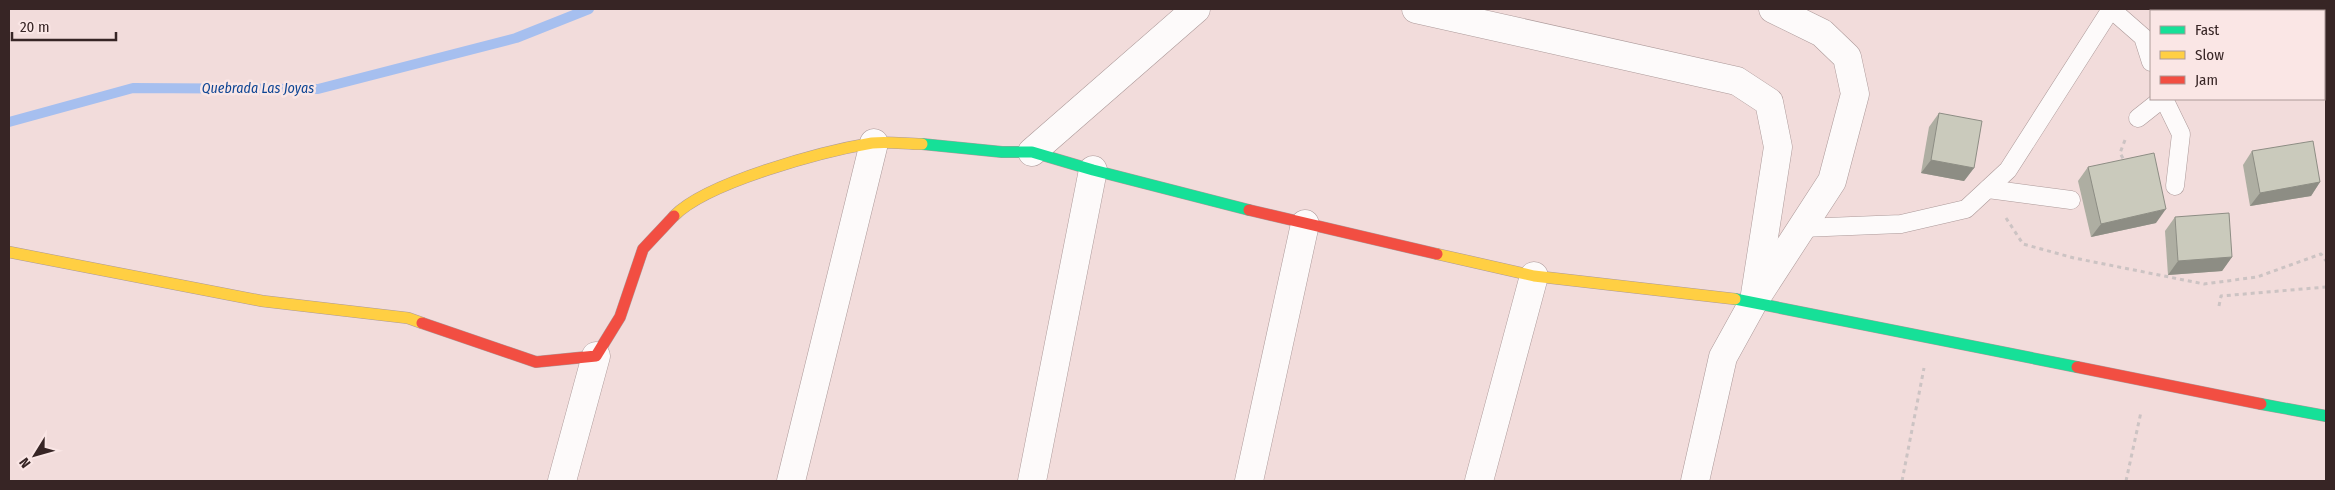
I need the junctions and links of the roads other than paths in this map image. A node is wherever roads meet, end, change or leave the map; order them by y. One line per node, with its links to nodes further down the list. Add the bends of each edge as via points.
1 (1196, 9): 10 (street)
2 (1416, 9): 19 (street, via 1737,81 1769,102 1778,147)
3 (1773, 9): 16 (street, via 1822,33 1847,57 1855,94 1832,182)
4 (2111, 9): 5 (lane, via 2143,37); 13 (lane, via 2008,170)
5 (2150, 59)
6 (2162, 100): 8 (lane)
7 (2164, 100): 12 (lane, via 2181,134)
8 (2138, 118)
9 (874, 143): 10 (street); 20 (street, via 787,163 684,206 643,249 620,317); 23 (street)
10 (1032, 152): 11 (street)
11 (1093, 170): 15 (street); 24 (street)
12 (2175, 186)
13 (1988, 188): 14 (lane); 16 (lane, via 1966,209 1901,224)
14 (2071, 200)
15 (1305, 224): 18 (street); 25 (street)
16 (1802, 228): 19 (street)
17 (9, 252): 20 (street, via 262,301 408,318 536,362)
18 (1534, 276): 19 (street); 26 (street)
19 (1754, 301): 21 (street); 27 (street, via 1722,357)
20 (596, 356): 22 (street)
21 (2326, 416)
22 (562, 481)
23 (792, 481)
24 (1032, 481)
25 (1249, 481)
26 (1479, 481)
27 (1695, 481)

